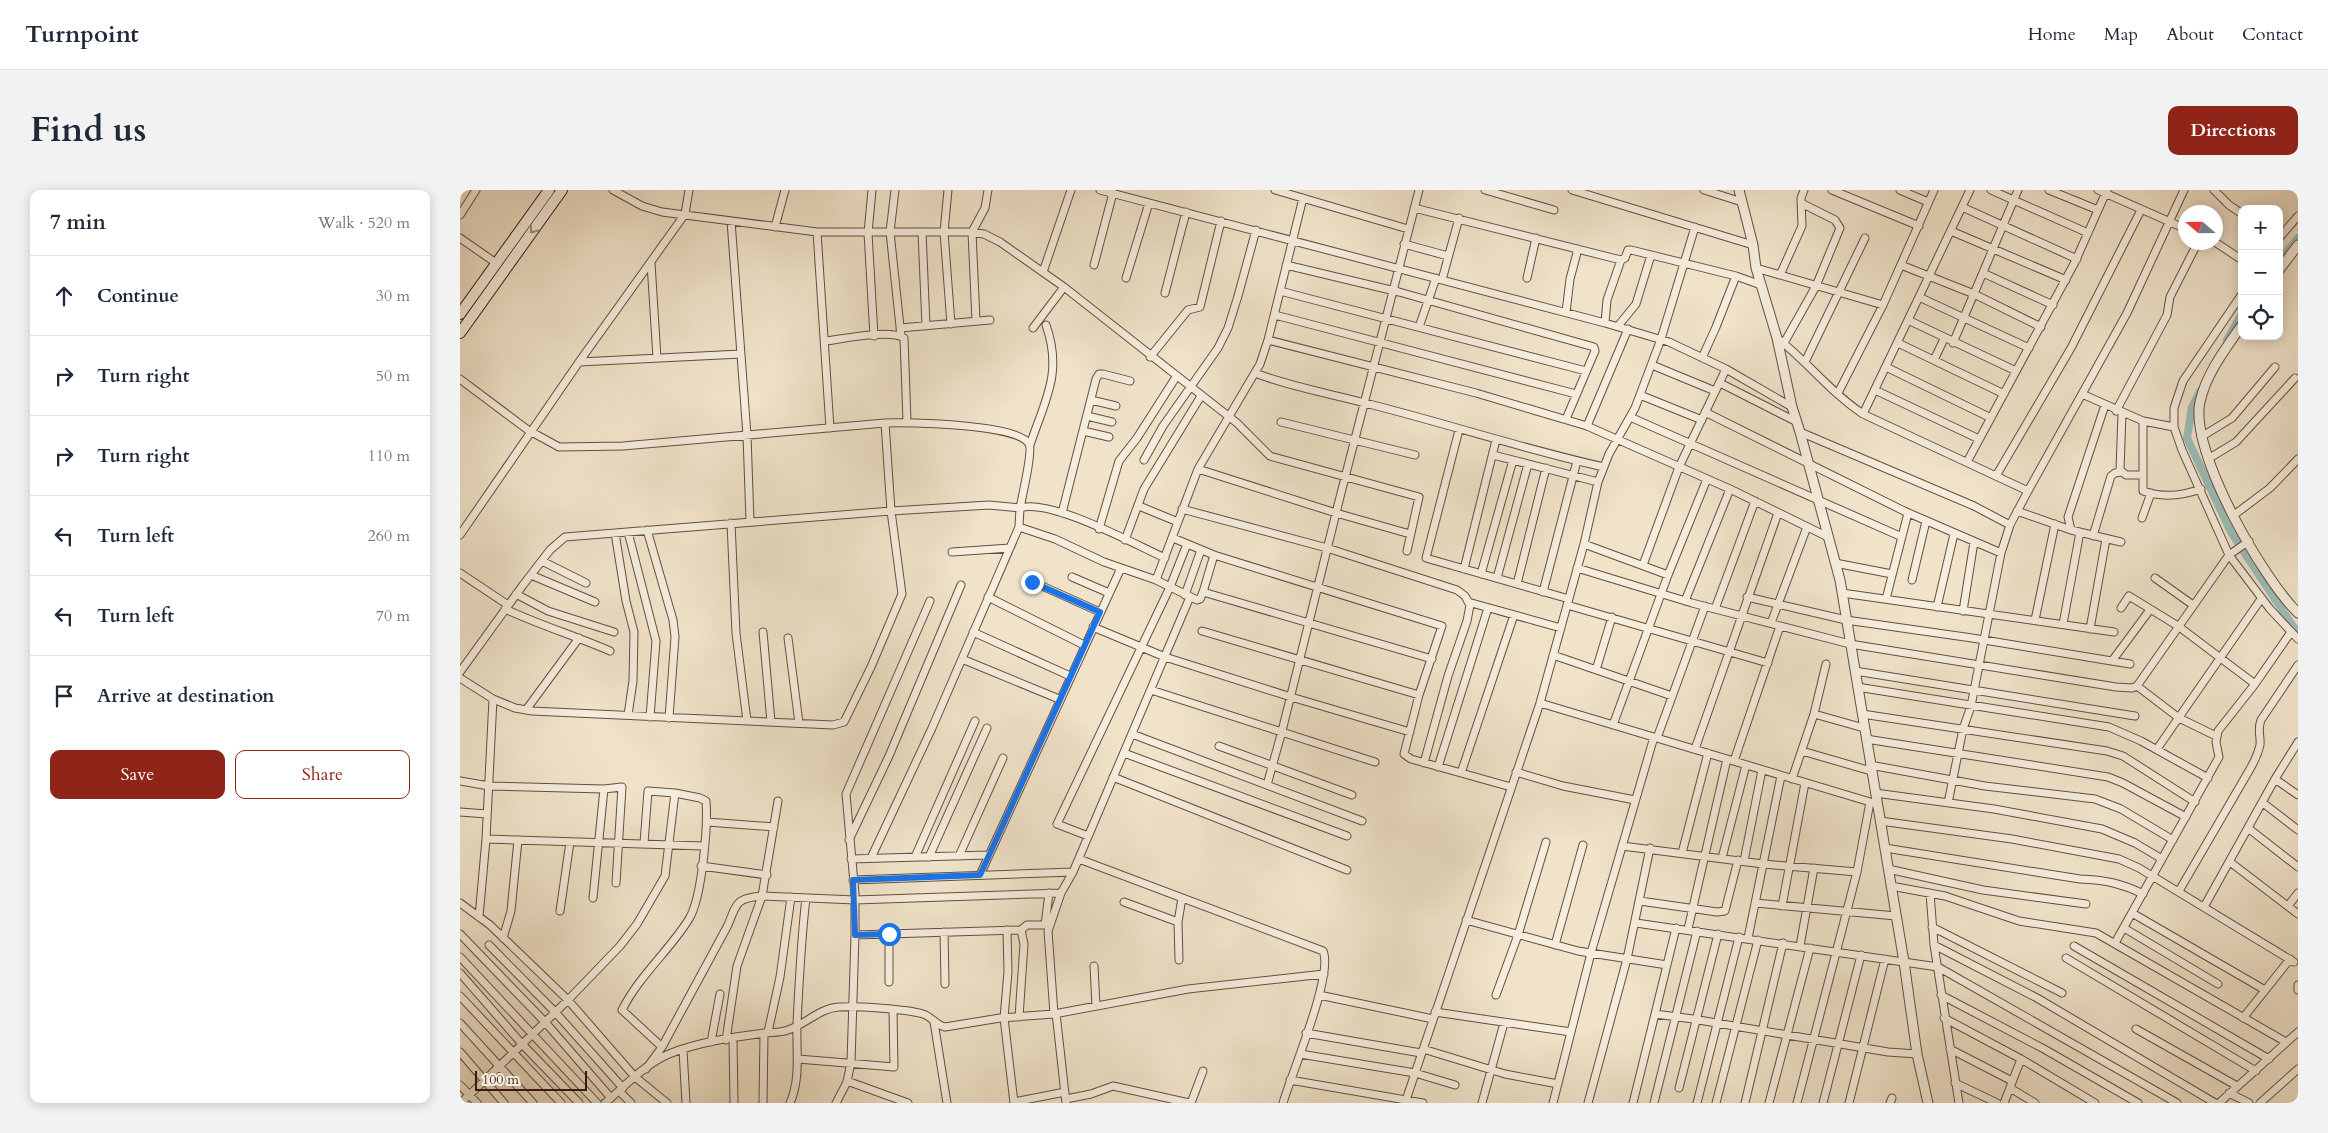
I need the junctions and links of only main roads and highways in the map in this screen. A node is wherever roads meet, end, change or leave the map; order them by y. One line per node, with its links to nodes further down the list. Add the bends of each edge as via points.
1 (549, 190): 3 (main road)
2 (562, 190): 4 (main road, one-way to 4)
3 (460, 314)
4 (460, 333)

